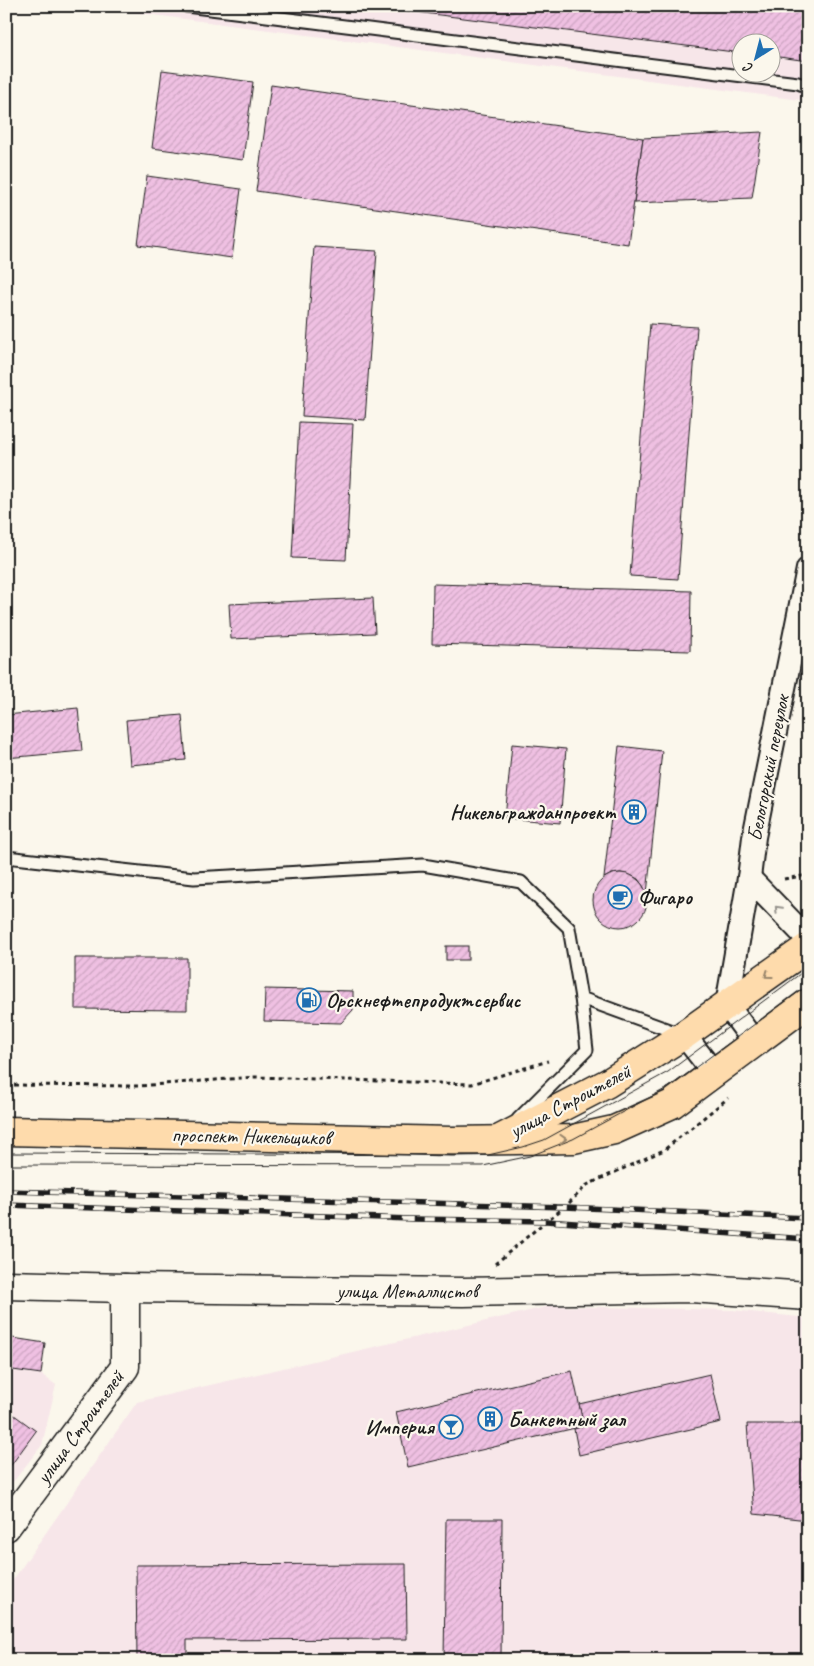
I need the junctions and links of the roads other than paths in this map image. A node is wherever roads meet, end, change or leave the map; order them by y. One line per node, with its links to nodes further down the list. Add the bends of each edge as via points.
1 (186, 6): 2 (lane, via 798,83)
2 (808, 87)
3 (807, 581): 5 (street, Белогорский переулок, via 754,837)
4 (6, 857): 8 (lane, via 194,878 423,865 521,882 569,928)
5 (749, 878): 6 (street, one-way to 5); 10 (street, Белогорский переулок)
6 (808, 939)
7 (808, 947): 10 (main road, улица Строителей, one-way to 10)
8 (581, 998): 11 (lane); 15 (lane, via 587,1050)
9 (808, 1003): 12 (main road, улица Строителей)
10 (727, 1005): 11 (main road, улица Строителей); 12 (street)
11 (684, 1036): 13 (street); 15 (main road, улица Строителей, via 608,1083)
12 (755, 1043): 13 (main road, улица Строителей)
13 (714, 1073): 15 (main road, улица Строителей, one-way to 13, via 573,1139 614,1130 672,1104)
14 (6, 1130): 15 (main road, проспект Никельщиков)
15 (496, 1141)
16 (6, 1285): 17 (main road, улица Металлистов)
17 (125, 1288): 18 (main road, улица Металлистов, via 463,1292 691,1288); 19 (main road, улица Строителей, via 125,1367)
18 (808, 1296)
19 (6, 1527)

